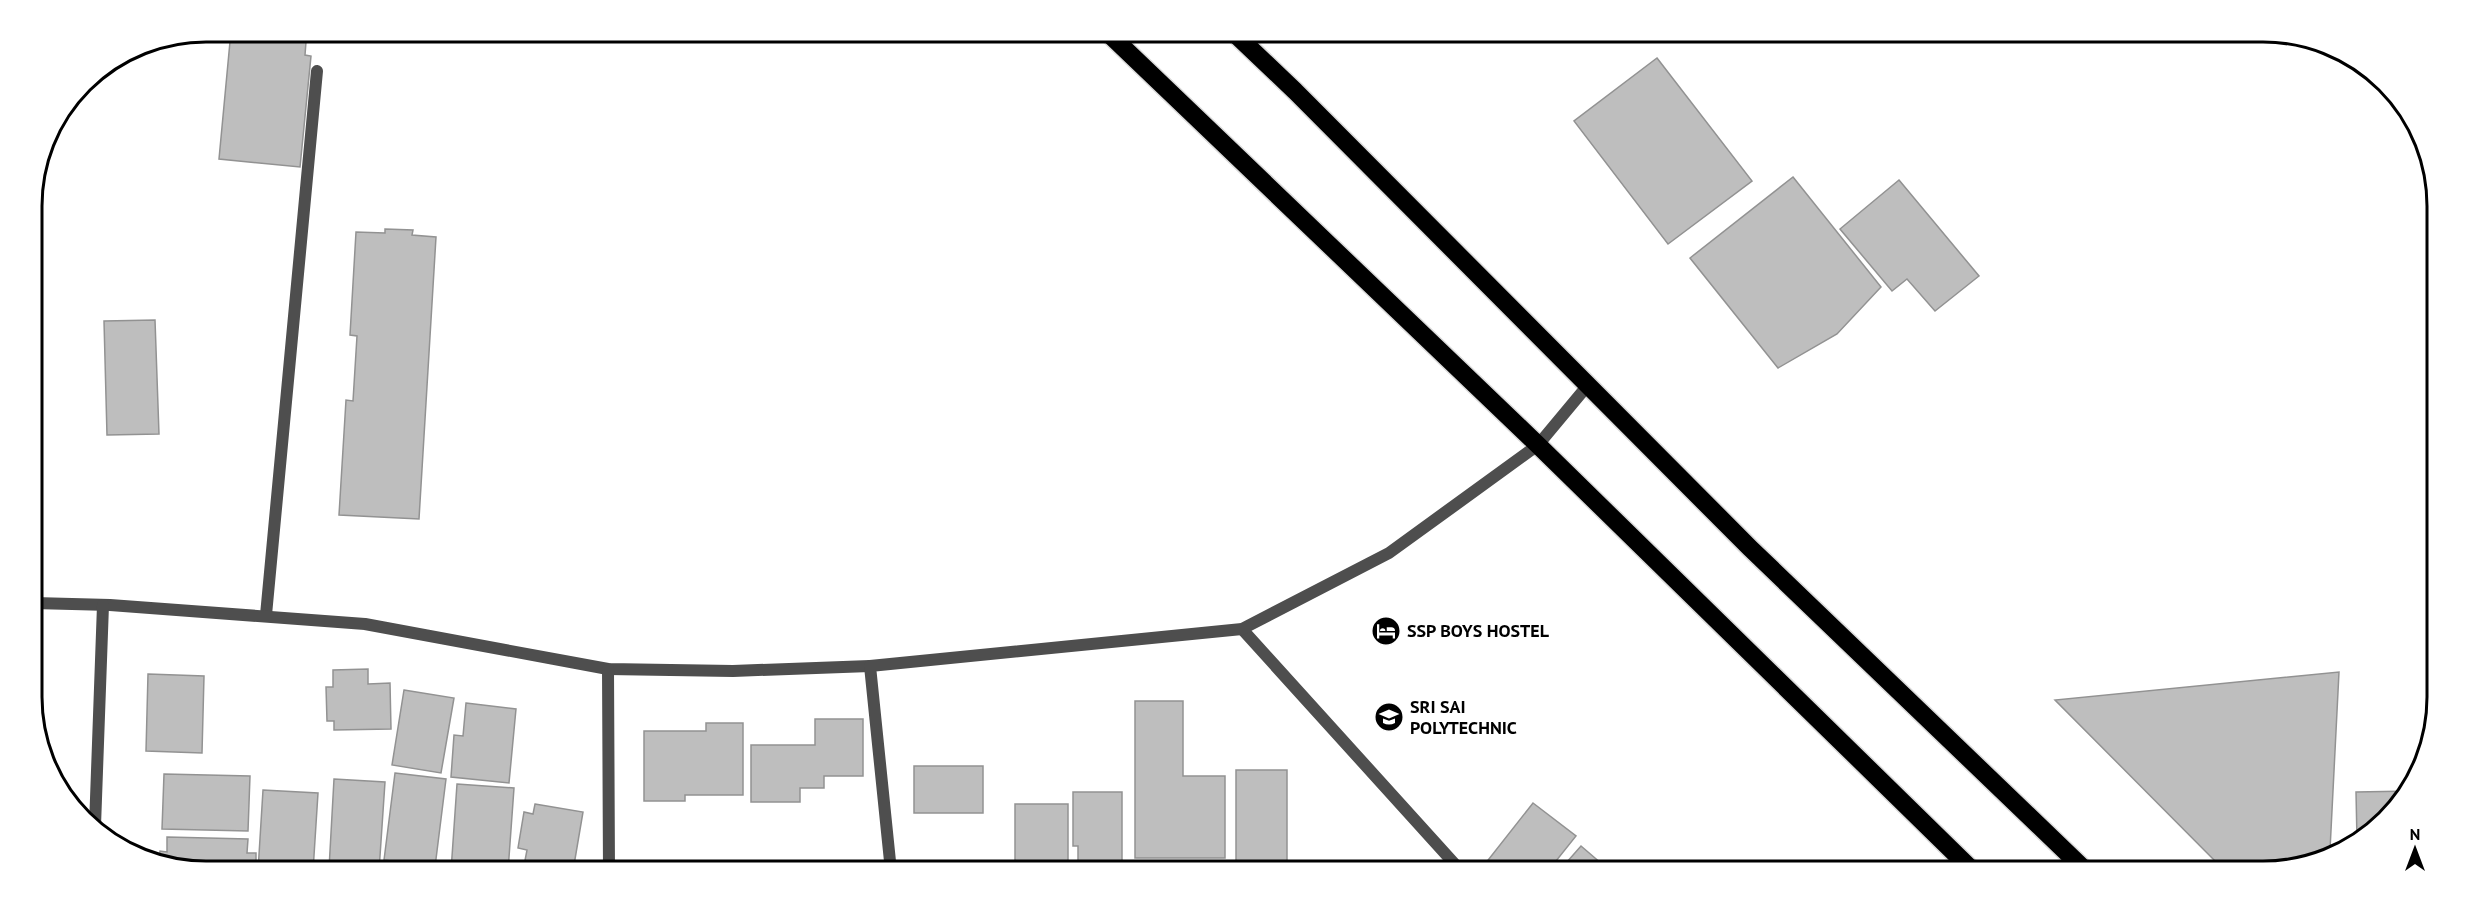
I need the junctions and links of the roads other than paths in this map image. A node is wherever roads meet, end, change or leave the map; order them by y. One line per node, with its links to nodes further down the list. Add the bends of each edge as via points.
1 (1116, 42): 5 (highway)
2 (1243, 42): 4 (highway)
3 (317, 71): 8 (street)
4 (1588, 385): 5 (street); 17 (highway, via 1750,548)
5 (1538, 445): 9 (street, via 1389,553); 16 (highway)
6 (42, 603): 7 (street)
7 (103, 605): 8 (street); 12 (street)
8 (266, 615): 11 (street, via 365,624)
9 (1242, 629): 10 (street); 15 (street)
10 (870, 666): 11 (street, via 733,671); 14 (street)
11 (608, 669): 13 (street)
12 (95, 817)
13 (609, 861)
14 (890, 861)
15 (1452, 861)
16 (1964, 861)
17 (2076, 861)

